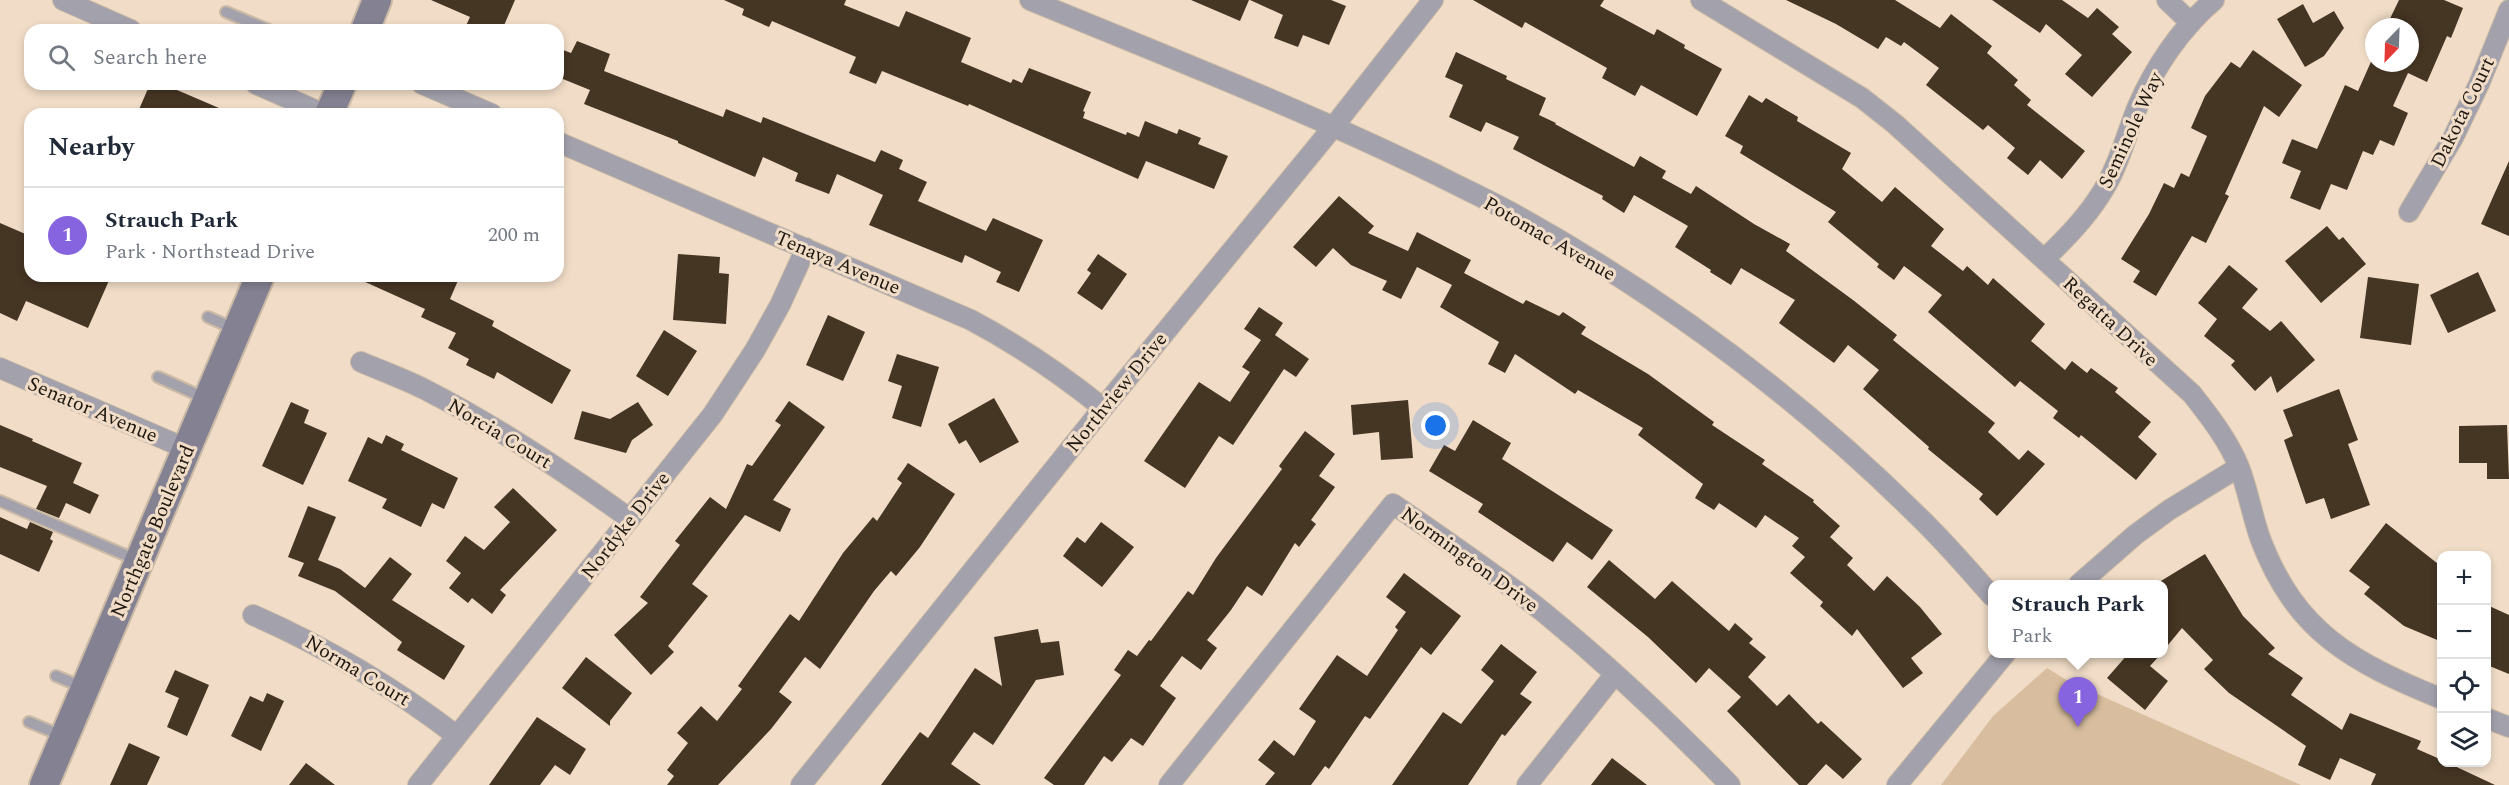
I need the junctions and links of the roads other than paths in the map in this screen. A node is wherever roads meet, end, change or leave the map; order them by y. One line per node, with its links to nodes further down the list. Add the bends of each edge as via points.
1 (63, 0): 11 (street)
2 (377, 0): 13 (main road)
3 (1030, 0): 20 (street, Potomac Avenue)
4 (1433, 0): 20 (street, Northview Drive)
5 (1701, 0): 24 (street, Regatta Drive, via 1862,98)
6 (2167, 0): 10 (street)
7 (2214, 0): 10 (street, Seminole Way)
8 (2509, 10): 22 (street, Dakota Court, via 2453,138)
9 (226, 12): 12 (lane)
10 (2191, 23): 24 (street, Seminole Way, via 2156,70 2104,189 2086,217)
11 (117, 24)
12 (255, 24)
13 (367, 24)
14 (271, 90): 17 (street)
15 (339, 90): 18 (main road)
16 (436, 90): 19 (street)
17 (311, 108)
18 (332, 108)
19 (478, 108)
20 (1334, 126): 32 (street, Northview Drive); 39 (street, Potomac Avenue, via 1513,213 1685,322 1845,448 1919,517)
21 (564, 145): 23 (street, Tenaya Avenue)
22 (2409, 212)
23 (806, 248): 32 (street, Tenaya Avenue, via 971,320 1029,354); 36 (street, Nordyke Drive, via 755,350 713,414)
24 (2044, 259): 34 (street, Regatta Drive, via 2192,394)
25 (258, 282): 27 (main road, Northgate Boulevard)
26 (208, 316): 27 (lane)
27 (238, 330): 31 (main road, Northgate Boulevard)
28 (361, 362): 36 (street, Norcia Court, via 422,388 490,426)
29 (0, 368): 33 (street, Senator Avenue)
30 (158, 377): 31 (lane)
31 (208, 400): 33 (main road, Northgate Boulevard)
32 (1103, 408): 53 (street, Northview Drive)
33 (187, 449): 37 (main road, Northgate Boulevard)
34 (2239, 467): 38 (street, via 2169,510); 45 (street, Regatta Drive, via 2259,536 2275,573 2297,607 2325,637 2358,661)
35 (0, 501): 37 (lane)
36 (630, 519): 49 (street, Nordyke Drive)
37 (139, 561): 44 (main road, Northgate Boulevard)
38 (2085, 580)
39 (1988, 592)
40 (253, 615): 49 (street, Norma Court, via 373,675)
41 (2002, 658): 57 (street)
42 (1615, 674): 54 (street, Normington Drive, via 1541,611 1393,504); 55 (street); 56 (street, Normington Drive)
43 (56, 676): 44 (lane)
44 (85, 688): 50 (main road, Northgate Boulevard)
45 (2437, 697)
46 (2491, 720): 48 (street)
47 (29, 722): 50 (lane)
48 (2509, 727)
49 (457, 736): 52 (street, Nordyke Drive)
50 (65, 737): 51 (main road, Northgate Boulevard)
51 (44, 785)
52 (418, 785)
53 (801, 785)
54 (1169, 785)
55 (1527, 785)
56 (1730, 785)
57 (1897, 785)

